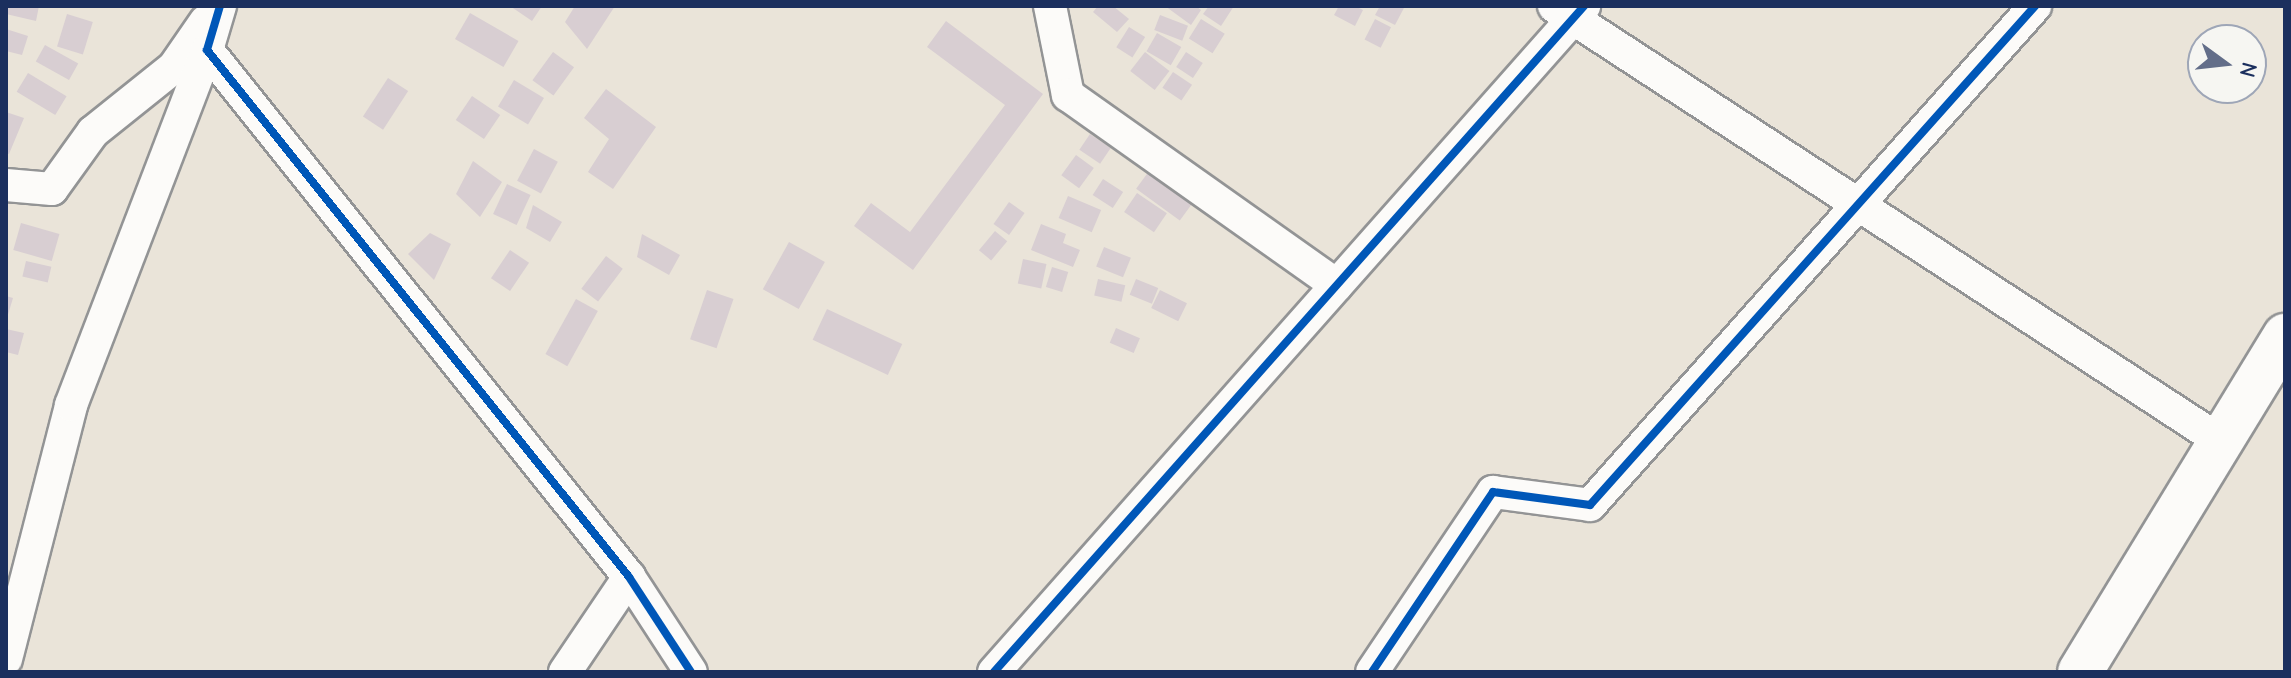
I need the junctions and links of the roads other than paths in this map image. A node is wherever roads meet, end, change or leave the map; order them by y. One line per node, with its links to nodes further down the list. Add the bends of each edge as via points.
1 (218, 6): 5 (street); 6 (street, via 174,67 93,132 52,189)
2 (1050, 6): 8 (street, via 1068,95)
3 (2035, 6): 7 (street)
4 (1571, 10): 7 (street); 8 (street)
5 (207, 50): 11 (street); 12 (street, via 71,405)
6 (6, 185)
7 (1858, 205): 10 (street); 16 (street, via 1590,505 1493,492)
8 (1336, 285): 15 (street)
9 (2285, 336): 10 (main road)
10 (2222, 442): 17 (main road)
11 (629, 577): 13 (street); 14 (street)
12 (6, 659)
13 (565, 672)
14 (691, 672)
15 (994, 672)
16 (1372, 672)
17 (2080, 672)

